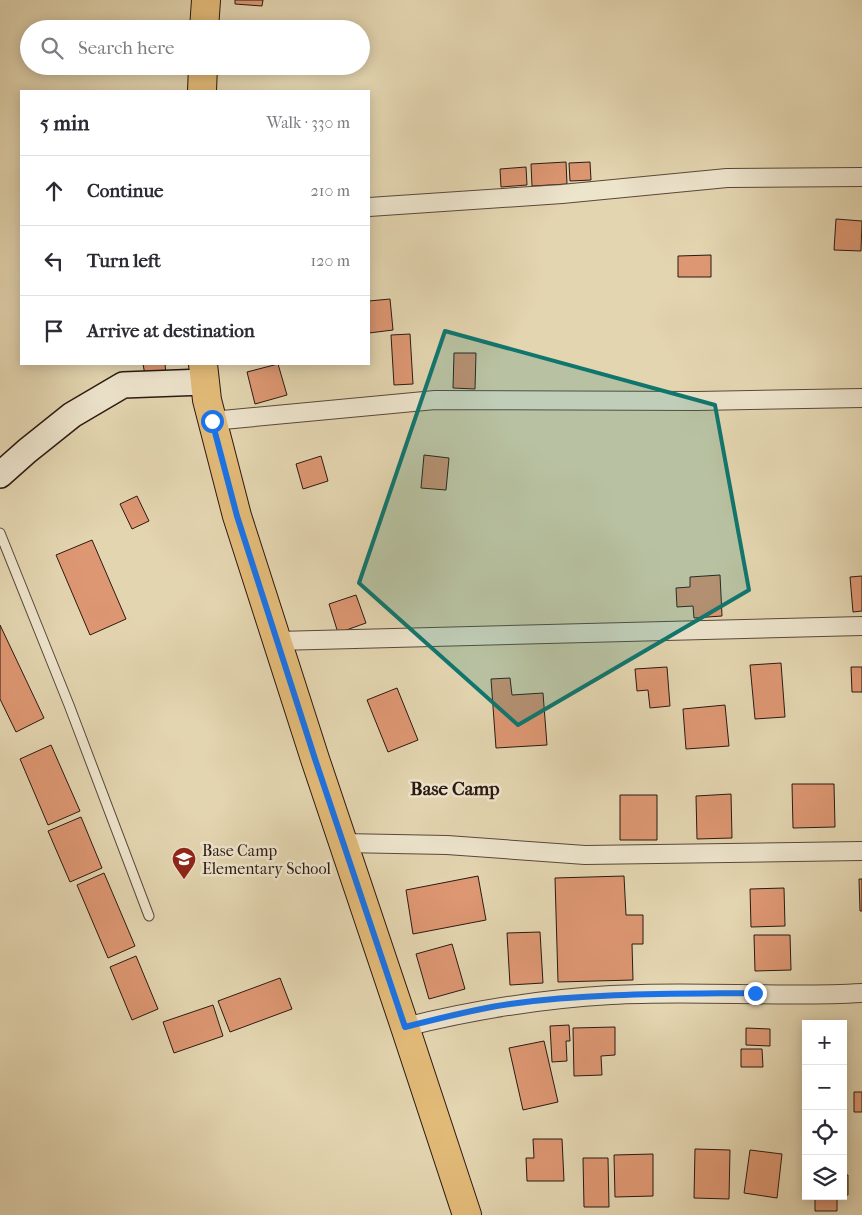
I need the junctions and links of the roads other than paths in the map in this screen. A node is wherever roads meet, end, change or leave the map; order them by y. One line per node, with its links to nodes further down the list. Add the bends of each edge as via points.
1 (206, 0): 2 (main road)
2 (205, 20)
3 (203, 75): 4 (main road)
4 (202, 90)
5 (862, 177): 6 (street, via 727,178 562,194)
6 (370, 207)
7 (203, 373): 8 (street); 10 (main road)
8 (126, 374): 11 (street)
9 (862, 398): 10 (street, via 435,400)
10 (212, 421): 14 (main road, via 237,516)
11 (0, 475)
12 (0, 533): 17 (lane)
13 (862, 626): 14 (street)
14 (277, 641): 15 (main road)
15 (343, 844): 16 (street, via 447,845 584,855); 19 (main road)
16 (862, 851)
17 (149, 916)
18 (862, 993): 19 (street, via 612,995 510,1004)
19 (405, 1027): 20 (main road)
20 (466, 1215)

